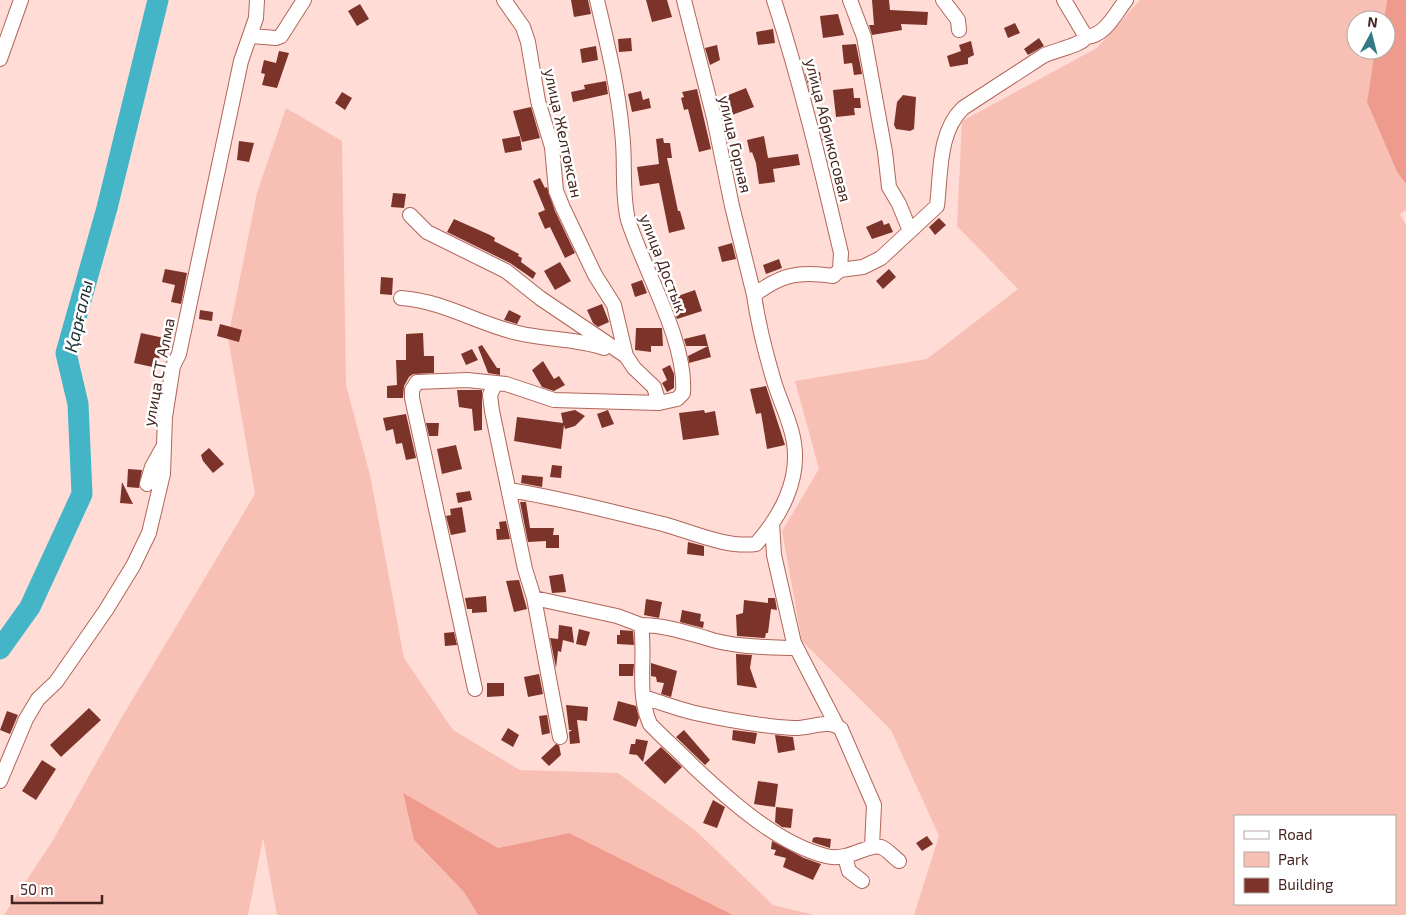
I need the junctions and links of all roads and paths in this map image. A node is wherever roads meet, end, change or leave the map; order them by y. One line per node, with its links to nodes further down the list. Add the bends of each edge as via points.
1 (21, 0): 15 (street)
2 (257, 0): 13 (street, улица СТ Алма)
3 (304, 0): 13 (street, via 281,36)
4 (504, 0): 21 (street, улица Желтоксан, via 523,27 528,42 538,101 552,147 556,191 594,275 614,305)
5 (597, 0): 23 (street, улица Достык, via 619,107 624,148 624,205 683,373 684,393 677,399)
6 (684, 0): 19 (street, улица Горная)
7 (774, 0): 18 (street, улица Абрикосовая, via 804,96 841,253)
8 (850, 0): 17 (street, via 864,37 889,187)
9 (943, 0): 12 (street, via 958,20)
10 (1064, 0): 14 (street)
11 (1126, 0): 14 (street, via 1104,29)
12 (959, 30)
13 (251, 36): 24 (street, улица СТ Алма, via 240,62 179,354 173,366)
14 (1086, 37): 17 (street, via 1043,56 953,118 947,131 937,206)
15 (0, 59)
16 (410, 215): 21 (street, via 427,232 506,271)
17 (910, 231): 18 (street, via 881,258 863,267)
18 (840, 270): 19 (street, via 833,276 796,273 769,284)
19 (754, 295): 28 (street, улица Горная, via 795,453 790,489)
20 (401, 298): 21 (street, via 443,305 518,333 591,343)
21 (626, 356): 23 (street, улица Желтоксан, via 654,387)
22 (495, 384): 23 (street, via 506,384 554,400); 27 (street, via 490,395 492,411); 32 (street, via 467,380 424,381 417,382 412,390)
23 (659, 403)
24 (163, 450): 25 (street); 26 (street, via 152,467); 36 (street, улица СТ Алма, via 163,474 156,507 149,533 133,566 56,682 42,695 26,719)
25 (175, 463)
26 (148, 484)
27 (510, 490): 28 (street, улица Горная, via 746,546 756,544); 29 (street)
28 (772, 523): 31 (street, via 774,555)
29 (534, 598): 30 (street); 35 (street)
30 (641, 624): 31 (street, via 719,641 766,647 792,648); 33 (street)
31 (794, 643): 34 (street)
32 (474, 689)
33 (643, 697): 34 (street, via 693,712 765,726 811,728); 38 (street, via 650,724 719,791 798,846 827,857)
34 (836, 724): 37 (street, via 874,805)
35 (560, 738)
36 (0, 781)
37 (872, 846): 38 (street, via 855,855); 39 (street, via 882,847)
38 (845, 856): 40 (street, via 849,871)
39 (899, 861)
40 (862, 882)

